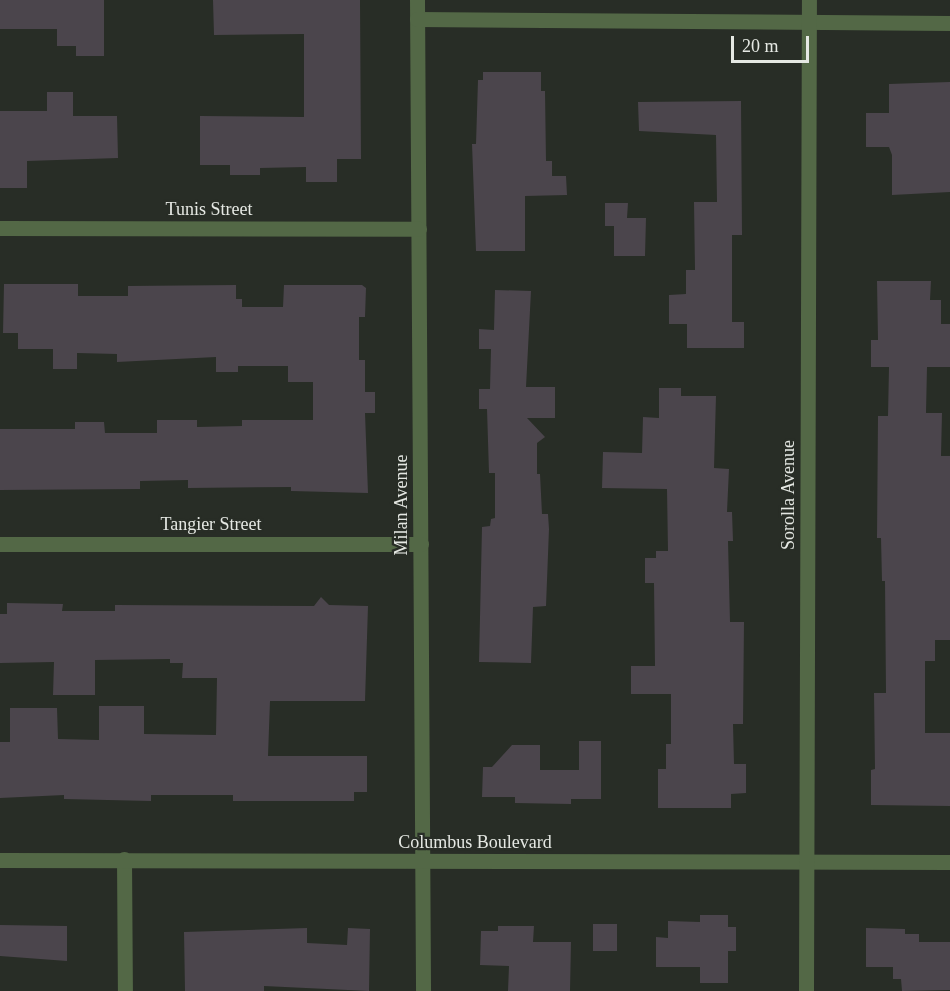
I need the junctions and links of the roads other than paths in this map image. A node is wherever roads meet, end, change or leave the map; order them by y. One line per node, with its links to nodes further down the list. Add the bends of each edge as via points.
1 (417, 0): 3 (street, Milan Avenue)
2 (809, 0): 4 (street, Sorolla Avenue)
3 (417, 20): 4 (street); 7 (street, Milan Avenue)
4 (809, 23): 5 (street); 12 (street, Sorolla Avenue)
5 (950, 23)
6 (0, 228): 7 (street, Tunis Street)
7 (419, 229): 9 (street, Milan Avenue)
8 (0, 544): 9 (street, Tangier Street)
9 (421, 544): 13 (street, Milan Avenue)
10 (124, 859): 11 (street, Columbus Boulevard); 13 (street, Columbus Boulevard); 15 (street)
11 (0, 860)
12 (807, 861): 13 (street, Columbus Boulevard); 14 (street, Columbus Boulevard); 17 (street, Sorolla Avenue)
13 (423, 862): 16 (street, Milan Avenue)
14 (950, 862)
15 (125, 991)
16 (423, 991)
17 (807, 991)

